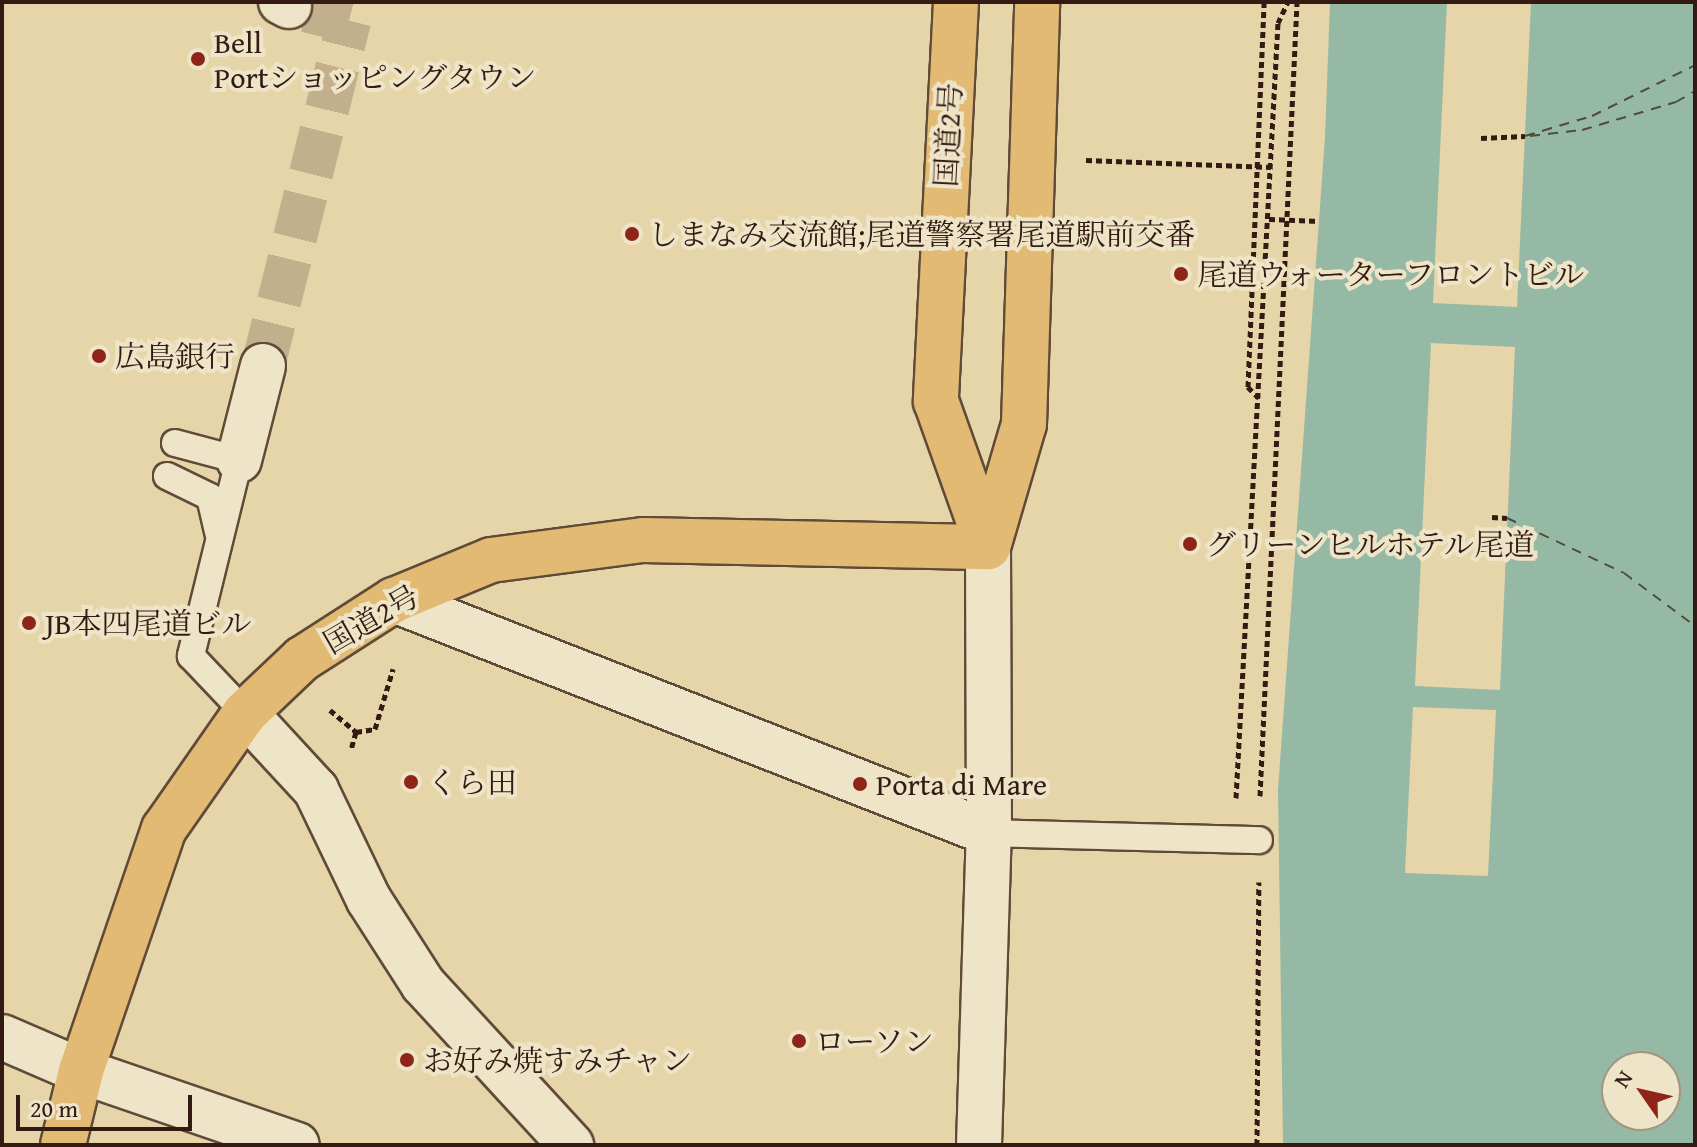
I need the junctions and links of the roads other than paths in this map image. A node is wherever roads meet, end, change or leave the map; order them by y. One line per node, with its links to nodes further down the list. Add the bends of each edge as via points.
1 (956, 2): 8 (highway, 国道2号, via 936,401)
2 (1037, 2): 8 (highway, via 1024,424)
3 (263, 366): 5 (street)
4 (175, 443): 5 (lane)
5 (239, 460): 7 (lane)
6 (167, 476): 7 (lane, via 210,497)
7 (220, 541): 10 (lane, via 191,656)
8 (988, 547): 9 (highway, 国道2号, via 643,540 491,560); 11 (street)
9 (394, 600): 10 (highway, 国道2号, via 302,659); 11 (street)
10 (245, 713): 14 (highway, 国道2号, via 164,829); 17 (street, via 316,790 369,900 423,984)
11 (989, 833): 12 (lane); 18 (street)
12 (1247, 840)
13 (9, 1044): 14 (street)
14 (81, 1071): 15 (highway, 国道2号); 16 (street)
15 (63, 1145)
16 (297, 1145)
17 (571, 1145)
18 (979, 1145)

